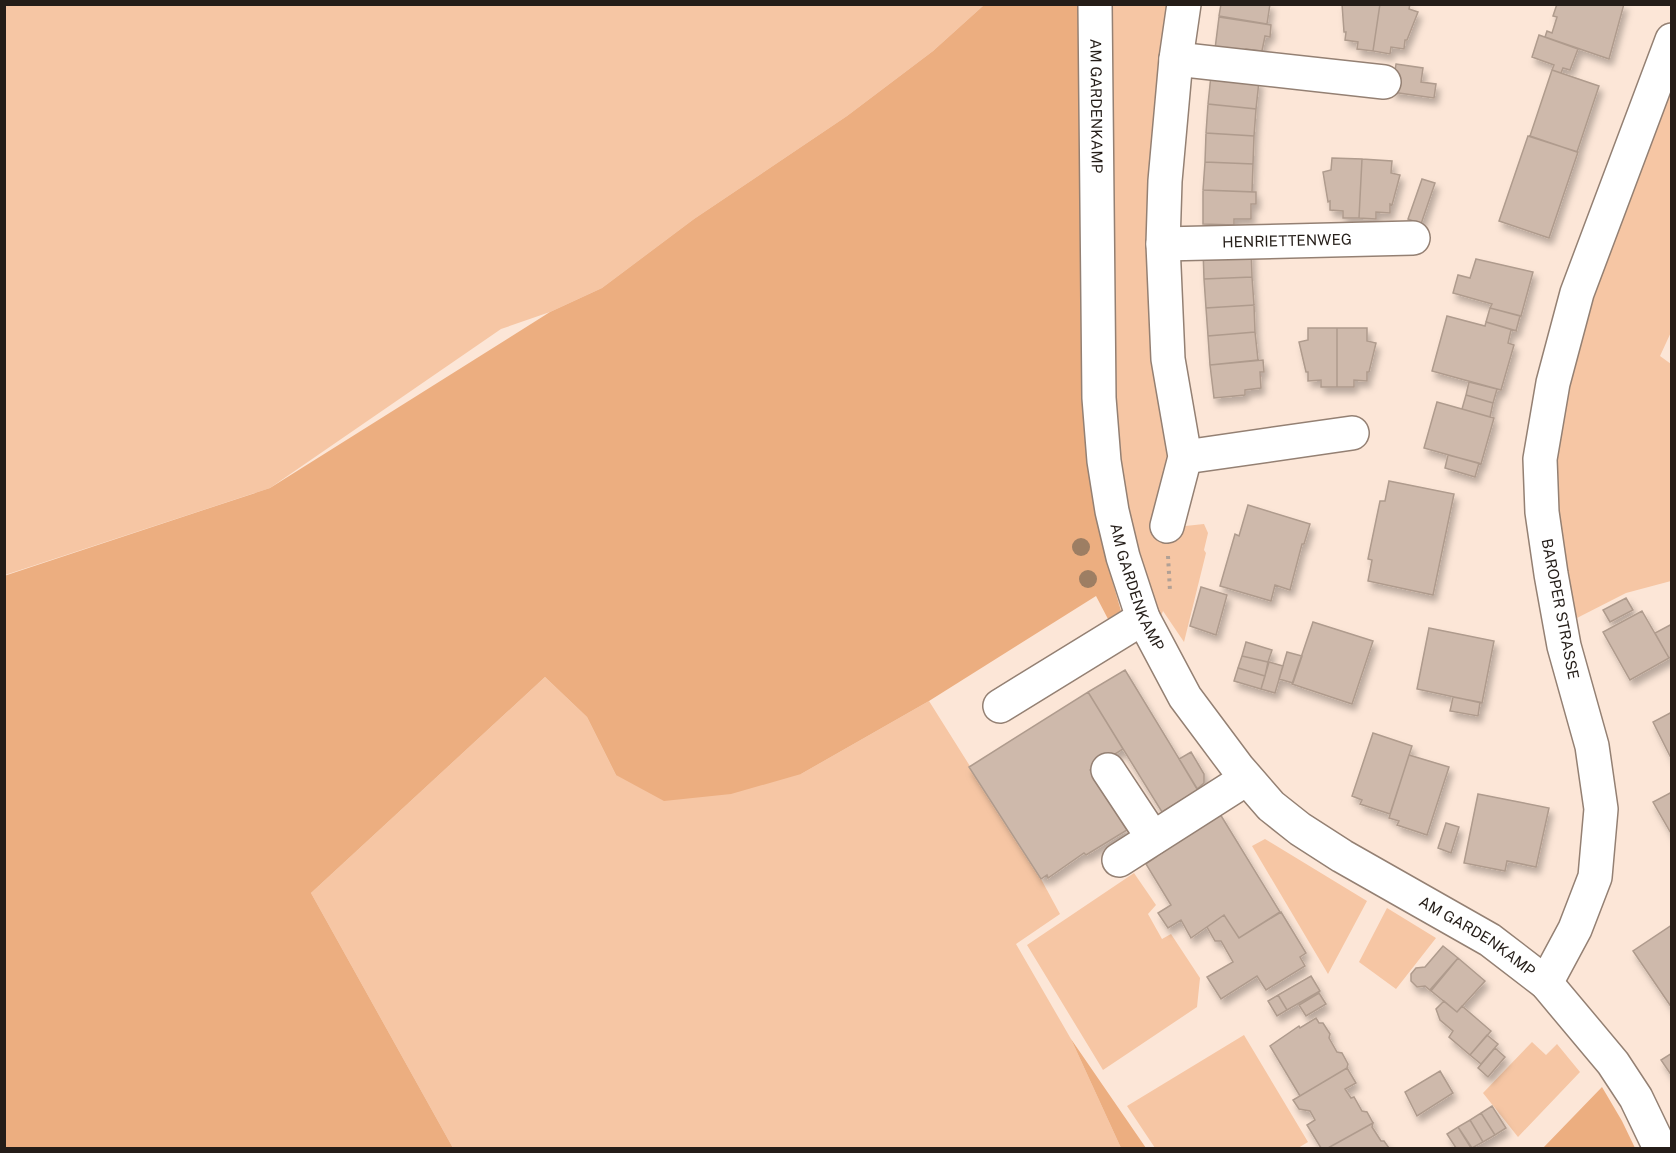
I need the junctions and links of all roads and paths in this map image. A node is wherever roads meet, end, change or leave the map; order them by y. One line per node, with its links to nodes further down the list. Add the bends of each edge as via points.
1 (1095, 4): 11 (street, AM GARDENKAMP, via 1099,398 1104,462 1123,557)
2 (1184, 4): 4 (street)
3 (1671, 40): 17 (street, BAROPER STRASSE, via 1577,293 1553,382 1540,459 1542,512 1551,574 1564,646 1592,746 1601,809 1595,877 1575,929)
4 (1176, 59): 5 (street); 7 (street)
5 (1384, 82)
6 (1413, 238): 7 (street, HENRIETTENWEG)
7 (1163, 244): 9 (street, via 1168,359)
8 (1352, 433): 9 (street)
9 (1185, 457): 10 (street)
10 (1167, 526)
11 (1143, 618): 12 (street); 14 (street, AM GARDENKAMP, via 1185,697)
12 (1000, 706)
13 (1108, 770): 15 (street)
14 (1246, 779): 15 (street); 17 (street, AM GARDENKAMP, via 1300,829 1490,940)
15 (1153, 838): 16 (street)
16 (1119, 860)
17 (1546, 983): 18 (street, via 1614,1063)
18 (1660, 1149)

